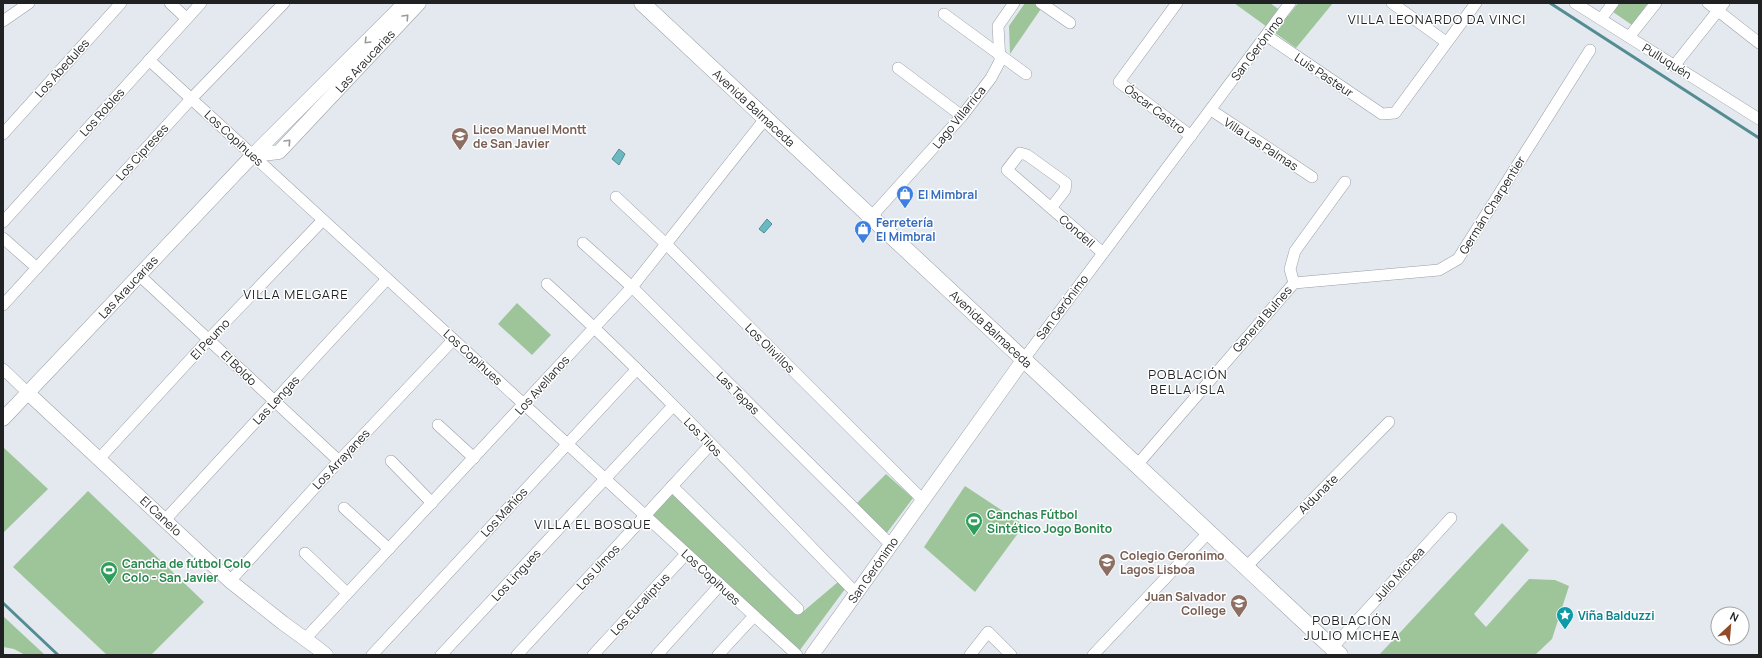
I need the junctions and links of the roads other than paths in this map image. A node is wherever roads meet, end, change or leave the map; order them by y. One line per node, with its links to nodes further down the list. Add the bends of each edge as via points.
1 (29, 3): 23 (street)
2 (121, 3): 40 (street, Los Abedules)
3 (170, 3): 21 (street)
4 (201, 3): 21 (street, Los Robles)
5 (284, 3): 35 (street, Los Cipreses)
6 (405, 3): 42 (street, Las Araucarias, one-way to 42)
7 (419, 3): 42 (street, Las Araucarias, one-way to 7, via 279,152)
8 (642, 3): 38 (main road, Avenida Balmaceda)
9 (1014, 3): 30 (street, Lago Villarrica, via 998,26)
10 (1041, 3): 24 (street)
11 (1177, 3): 41 (street, Óscar Castro, via 1119,82)
12 (1290, 3): 25 (street, San Gerónimo)
13 (1392, 3): 27 (street)
14 (1476, 3): 27 (street)
15 (1575, 3): 22 (street, Pulluquén)
16 (1613, 3): 22 (street)
17 (1656, 3): 26 (street)
18 (1708, 3): 19 (street)
19 (1721, 7): 28 (street); 32 (street)
20 (944, 14): 30 (street)
21 (186, 18): 31 (street, Los Robles)
22 (1601, 19): 26 (street, Pulluquén)
23 (3, 21)
24 (1070, 23)
25 (1267, 36): 27 (street, Luis Pasteur, via 1382,114 1394,113); 36 (street, San Gerónimo)
26 (1629, 37): 32 (street, Pulluquén)
27 (1446, 42)
28 (1759, 43)
29 (1590, 50): 57 (street, Germán Charpentier, via 1458,259 1439,270)
30 (999, 55): 34 (street); 37 (street, Lago Villarrica, via 1000,61 991,78)
31 (149, 60): 35 (street, Los Copihues); 49 (street, Los Robles)
32 (1674, 66): 39 (street, Pulluquén)
33 (898, 68): 37 (street)
34 (1026, 74)
35 (191, 98): 42 (street, Los Copihues); 54 (street, Los Cipreses)
36 (1211, 110): 41 (street, San Gerónimo); 43 (street, Villa Las Palmas)
37 (962, 116): 47 (street, Lago Villarrica)
38 (765, 119): 47 (main road, Avenida Balmaceda); 52 (street, Los Avellanos)
39 (1759, 119)
40 (3, 134)
41 (1191, 136): 53 (street, San Gerónimo)
42 (253, 155): 48 (street, Los Copihues); 55 (street, Las Araucarias)
43 (1312, 177)
44 (1345, 182): 57 (street, via 1295,252 1290,269)
45 (616, 197): 52 (street, Los Olivillos)
46 (1051, 208): 46 (street, Condell, via 1065,190 1066,183 1027,155 1020,153 1007,170); 53 (street, Condell)
47 (871, 217): 64 (main road, Avenida Balmaceda)
48 (323, 220): 56 (street, Los Copihues); 62 (street, El Peumo)
49 (3, 222)
50 (3, 238): 54 (street)
51 (583, 242): 59 (street, Las Tepas)
52 (667, 245): 59 (street, Los Avellanos); 83 (street, Los Olivillos)
53 (1103, 253): 64 (street, San Gerónimo)
54 (37, 268): 60 (street, Los Cipreses)
55 (139, 275): 62 (street, El Boldo); 67 (street, Las Araucarias)
56 (387, 279): 63 (street, Los Copihues); 68 (street, Las Lengas)
57 (1294, 283): 80 (street, General Bulnes)
58 (548, 284): 61 (street, Los Tilos)
59 (632, 287): 61 (street, Los Avellanos); 90 (street, Las Tepas)
60 (3, 304)
61 (594, 327): 66 (street, Los Tilos); 69 (street, Los Avellanos)
62 (209, 339): 68 (street, El Boldo); 77 (street, El Peumo)
63 (453, 340): 69 (street, Los Copihues); 78 (street, Los Arrayanes)
64 (1024, 359): 80 (main road, Avenida Balmaceda); 83 (street, San Gerónimo)
65 (3, 369): 67 (street, El Canelo)
66 (637, 369): 70 (street, Los Tilos); 74 (street, Los Mañíos)
67 (28, 393): 71 (street, Las Araucarias); 77 (street, El Canelo)
68 (274, 402): 78 (street, El Boldo); 88 (street, Las Lengas)
69 (524, 405): 74 (street, Los Copihues); 76 (street, Los Avellanos)
70 (673, 406): 75 (street, Los Tilos); 81 (street, Los Lingues)
71 (3, 419)
72 (1389, 422): 94 (street, Aldunate)
73 (438, 425): 76 (street)
74 (567, 444): 81 (street, Los Copihues); 105 (street, Los Mañíos)
75 (710, 445): 82 (street, Los Ulmos); 98 (street, Los Tilos)
76 (474, 458): 84 (street, Los Avellanos)
77 (99, 459): 88 (street, El Canelo)
78 (339, 461): 95 (street, Los Arrayanes)
79 (391, 461): 84 (street)
80 (1136, 465): 89 (main road, Avenida Balmaceda)
81 (605, 479): 86 (street, Los Copihues); 106 (street, Los Lingues)
82 (672, 486): 86 (street, Los Ulmos); 99 (street)
83 (923, 500): 90 (street, San Gerónimo)
84 (432, 503): 91 (street, Los Avellanos)
85 (344, 508): 91 (street)
86 (645, 516): 93 (street, Los Copihues); 107 (street, Los Ulmos)
87 (1451, 518): 102 (street, Julio Michea)
88 (165, 520): 95 (street, El Canelo)
89 (1209, 532): 94 (main road, Avenida Balmaceda); 114 (street)
90 (890, 545): 98 (street, San Gerónimo)
91 (389, 549): 97 (street, Los Avellanos)
92 (305, 553): 97 (street)
93 (686, 554): 96 (street, Los Copihues); 108 (street, Los Eucaliptus)
94 (1246, 567): 102 (main road, Avenida Balmaceda)
95 (230, 581): 101 (street, El Canelo)
96 (720, 585): 100 (street, Los Copihues); 109 (street)
97 (347, 593): 101 (street, Los Avellanos)
98 (856, 593): 111 (street, San Gerónimo)
99 (798, 608)
100 (754, 616): 103 (street, Los Copihues); 110 (street)
101 (305, 639): 104 (street, El Canelo)
102 (1336, 651)
103 (790, 653)
104 (326, 655)
105 (372, 655)
106 (441, 655)
107 (517, 655)
108 (593, 655)
109 (657, 655)
110 (718, 655)
111 (812, 655)
112 (970, 655): 113 (street, via 988,632)
113 (1011, 655)
114 (1093, 655)

